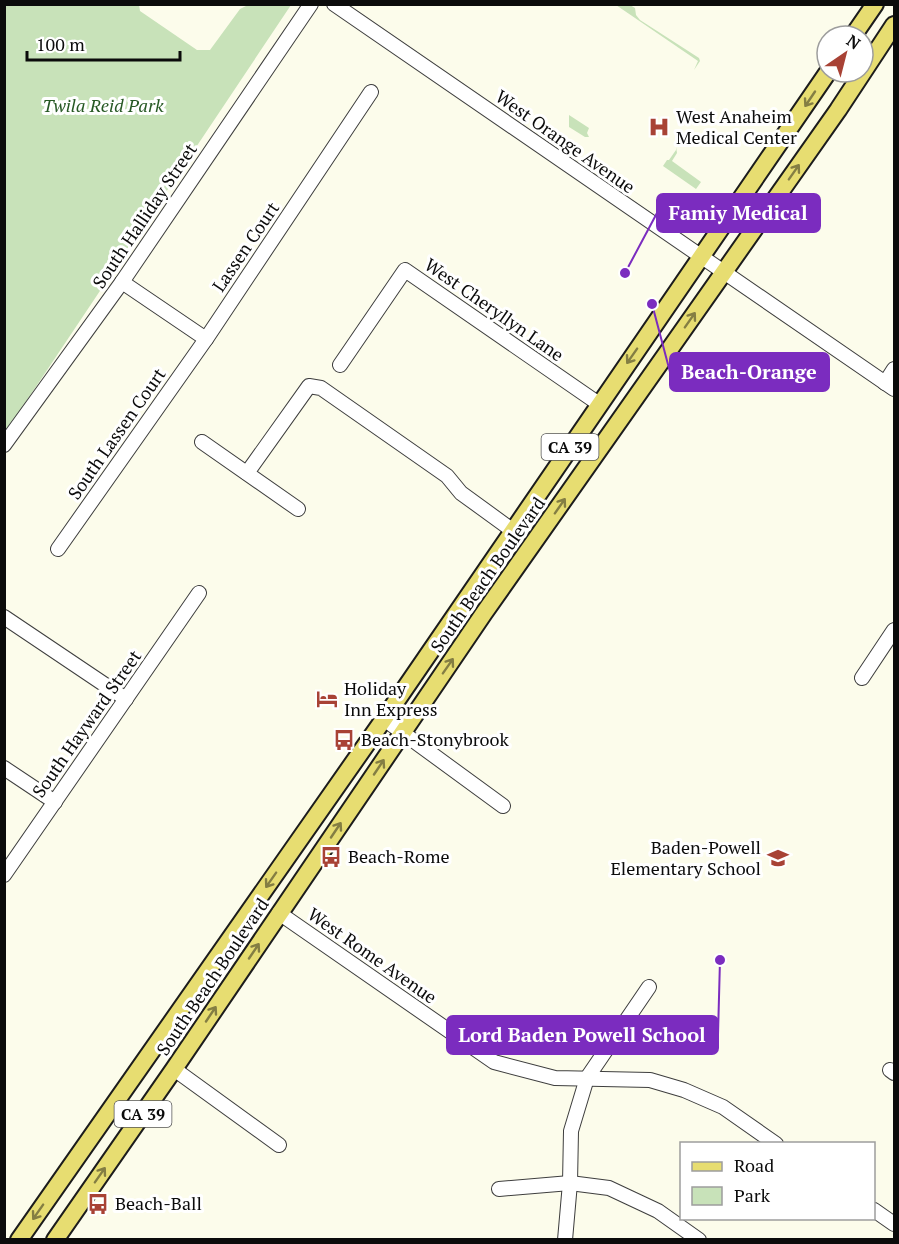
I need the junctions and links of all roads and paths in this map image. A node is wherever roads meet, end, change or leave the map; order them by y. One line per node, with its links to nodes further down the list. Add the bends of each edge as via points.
1 (311, 4): 10 (street, South Halliday Street)
2 (334, 4): 8 (street, West Orange Avenue)
3 (874, 4): 4 (main road)
4 (861, 24)
5 (894, 25): 9 (main road, South Beach Boulevard / CA 39, one-way to 5)
6 (820, 84): 8 (main road, South Beach Boulevard / CA 39, one-way to 8)
7 (371, 92): 11 (street, Lassen Court)
8 (701, 257): 9 (street, West Orange Avenue); 15 (main road, South Beach Boulevard / CA 39, one-way to 15)
9 (724, 272): 14 (street, West Orange Avenue); 28 (main road, South Beach Boulevard / CA 39, one-way to 9)
10 (122, 282): 11 (street); 17 (street, South Halliday Street)
11 (206, 339): 21 (street, South Lassen Court)
12 (340, 366): 15 (street, West Cheryllyn Lane, via 405,270)
13 (894, 369): 14 (street)
14 (890, 386)
15 (599, 404): 20 (main road, South Beach Boulevard / CA 39)
16 (202, 442): 18 (street)
17 (4, 445)
18 (247, 473): 19 (street); 20 (street, via 309,386 321,388 447,476 461,493)
19 (298, 509)
20 (512, 530): 27 (main road, South Beach Boulevard / CA 39)
21 (58, 549)
22 (199, 594): 26 (street, South Hayward Street)
23 (4, 617): 26 (street)
24 (894, 630): 25 (street)
25 (862, 678)
26 (126, 699): 30 (street, South Hayward Street)
27 (384, 719): 28 (street); 43 (main road, South Beach Boulevard / CA 39, one-way to 43)
28 (403, 732): 31 (street); 33 (main road, South Beach Boulevard / CA 39, one-way to 28)
29 (4, 768): 30 (street)
30 (55, 802): 32 (street, South Hayward Street)
31 (503, 806)
32 (4, 875)
33 (279, 913): 35 (main road, South Beach Boulevard / CA 39, one-way to 33); 36 (street, West Rome Avenue, via 494,1062 555,1078)
34 (649, 987): 36 (street)
35 (174, 1069): 38 (street); 44 (main road, South Beach Boulevard / CA 39, one-way to 35)
36 (587, 1078): 37 (street, West Rome Avenue, via 650,1080 684,1090 723,1107); 39 (street, via 571,1131)
37 (775, 1142)
38 (279, 1145)
39 (570, 1183): 40 (street); 45 (street); 46 (street, via 609,1188 658,1211)
40 (499, 1189)
41 (875, 1211): 42 (street)
42 (894, 1224)
43 (19, 1239)
44 (55, 1239)
45 (565, 1239)
46 (699, 1239)

